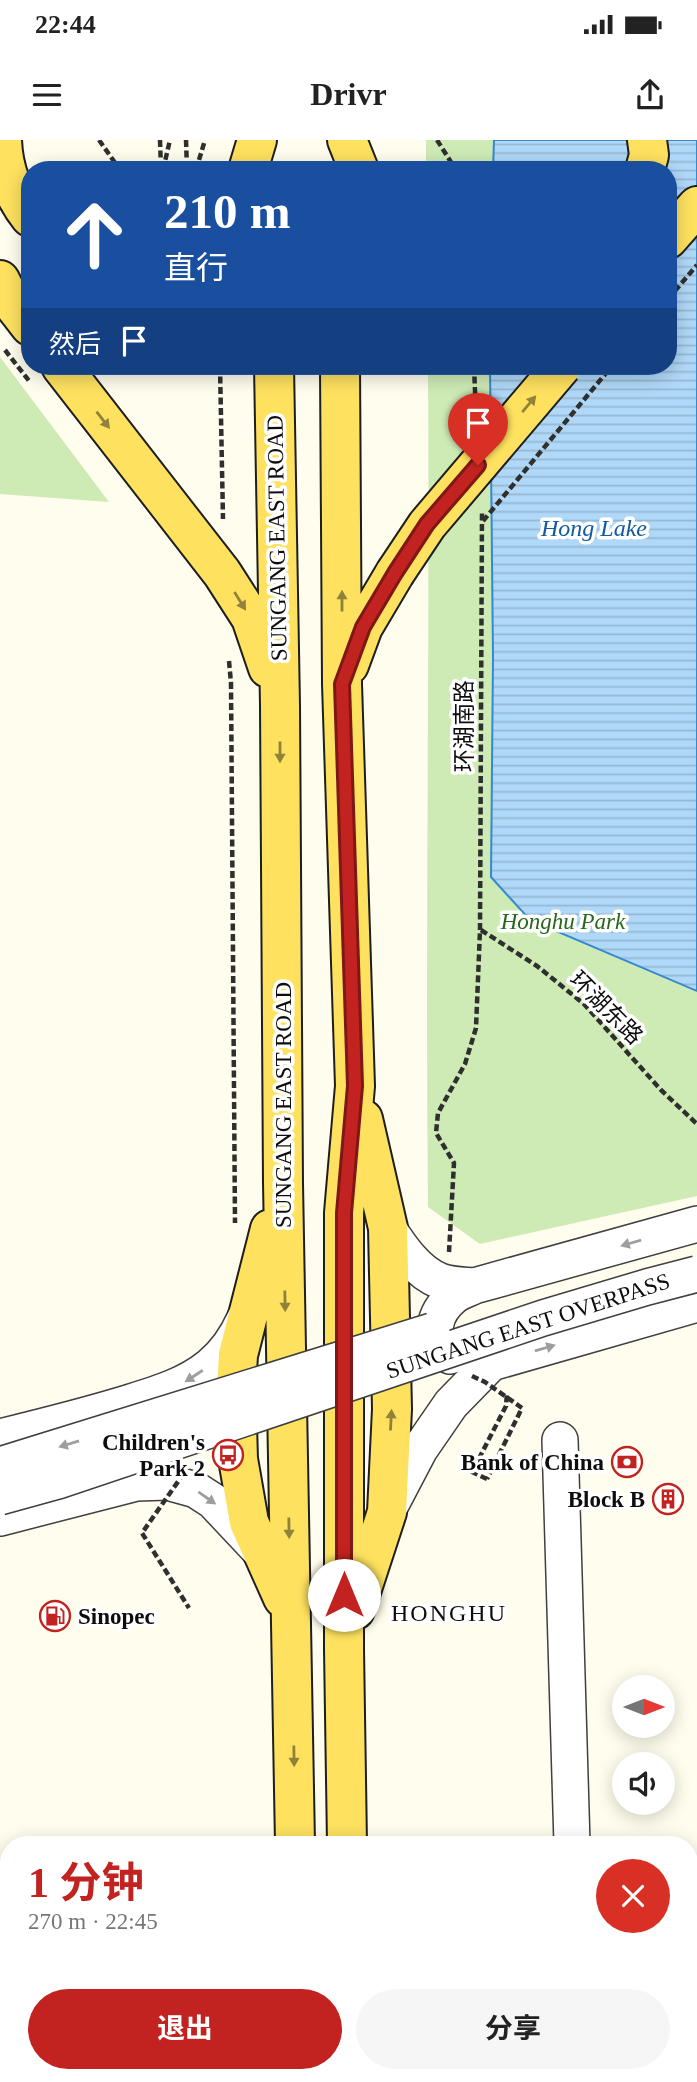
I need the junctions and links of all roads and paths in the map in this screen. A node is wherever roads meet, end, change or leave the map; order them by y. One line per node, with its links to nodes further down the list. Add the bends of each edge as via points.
1 (2, 140): 24 (main road, via 2,160)
2 (99, 140): 13 (path)
3 (160, 140): 14 (path)
4 (170, 140): 15 (path)
5 (186, 140): 16 (path)
6 (205, 140): 17 (path)
7 (257, 140): 18 (main road)
8 (270, 140): 19 (main road)
9 (339, 140): 20 (main road)
10 (347, 140): 21 (main road)
11 (437, 140): 22 (path)
12 (647, 140): 23 (main road)
13 (114, 161)
14 (161, 161)
15 (164, 161)
16 (187, 161)
17 (198, 161)
18 (251, 161)
19 (270, 161)
20 (339, 161)
21 (355, 161)
22 (450, 161)
23 (647, 161)
24 (21, 204)
25 (697, 206): 26 (main road)
26 (677, 229)
27 (697, 265): 29 (path)
28 (0, 280): 30 (main road)
29 (677, 288)
30 (21, 314)
31 (68, 375): 40 (main road, one-way to 40, via 222,573 251,618)
32 (220, 375): 37 (path)
33 (274, 375): 40 (main road, SUNGANG EAST ROAD)
34 (340, 375): 39 (main road, one-way to 34)
35 (554, 375): 39 (main road, one-way to 35, bridge, via 363,627 427,524)
36 (604, 375): 41 (path, 环湖南路, via 482,521)
37 (223, 532)
38 (228, 657): 47 (path)
39 (342, 684): 42 (main road)
40 (280, 705): 44 (main road, SUNGANG EAST ROAD, one-way to 44)
41 (480, 930): 43 (path, 环湖东路, via 584,1004); 48 (path, 环湖南路, via 476,1028 465,1064 438,1113 436,1133 454,1163)
42 (355, 1086): 46 (main road); 66 (main road, via 344,1213)
43 (697, 1124)
44 (282, 1184): 53 (main road); 65 (main road, SUNGANG EAST ROAD, one-way to 65)
45 (697, 1224): 51 (street, one-way to 51)
46 (388, 1228): 51 (street, via 424,1271 440,1281); 61 (main road, one-way to 46, via 392,1409)
47 (235, 1229)
48 (449, 1253)
49 (697, 1253): 58 (street, SUNGANG EAST OVERPASS, one-way to 58, bridge, via 659,1260)
50 (697, 1274): 60 (street, SUNGANG EAST OVERPASS, bridge, via 543,1318 58,1482)
51 (474, 1286): 54 (street, via 454,1296 437,1316 435,1333 440,1349 451,1358)
52 (697, 1304): 54 (street, one-way to 52)
53 (250, 1305): 56 (street, one-way to 56, via 224,1353 185,1383); 63 (main road, via 238,1355 238,1459 249,1522)
54 (478, 1368): 55 (path, bridge, via 485,1382 522,1408 487,1479 472,1472); 61 (street, via 420,1449)
55 (506, 1406)
56 (0, 1437)
57 (560, 1440): 69 (street)
58 (0, 1465)
59 (186, 1471): 64 (path, bridge, via 142,1533)
60 (0, 1497)
61 (387, 1512): 66 (main road)
62 (0, 1518): 63 (street, one-way to 63, via 136,1483 167,1482 214,1501)
63 (264, 1555): 65 (main road)
64 (190, 1608)
65 (291, 1614): 67 (main road, SUNGANG EAST ROAD, one-way to 67)
66 (344, 1649): 68 (main road)
67 (295, 1836)
68 (346, 1836)
69 (572, 1836)

